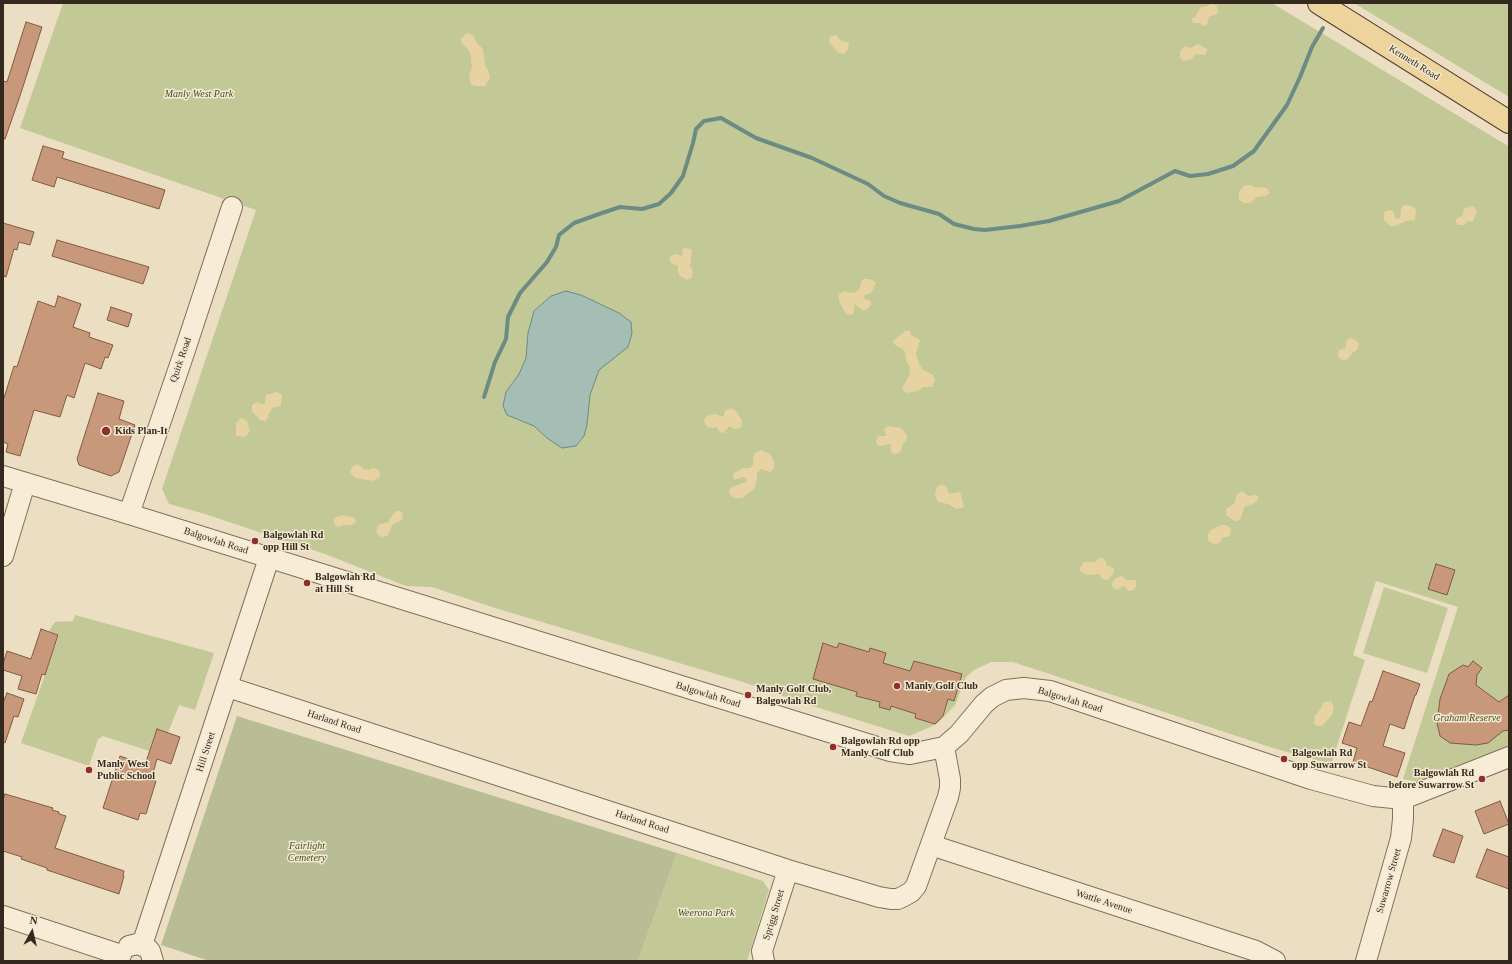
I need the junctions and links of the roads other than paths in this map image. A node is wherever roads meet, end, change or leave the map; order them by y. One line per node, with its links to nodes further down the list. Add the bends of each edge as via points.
1 (1319, 3): 2 (main road, Kenneth Road)
2 (1509, 122)
3 (232, 206): 6 (street, Quirk Road)
4 (3, 476): 5 (street, Balgowlah Road)
5 (25, 483): 6 (street, Balgowlah Road); 7 (street)
6 (129, 514): 8 (street, Balgowlah Road)
7 (3, 556)
8 (269, 558): 9 (street, Hill Street); 10 (street, Balgowlah Road, via 890,751 910,754)
9 (228, 687): 14 (street, Harland Road); 16 (street, Hill Street)
10 (944, 747): 12 (street, Balgowlah Road, via 992,697 1006,690 1033,688 1050,691 1334,786 1373,796); 13 (street, Harland Road, via 950,788)
11 (1509, 757): 12 (street, Balgowlah Road)
12 (1403, 799): 20 (street, Suwarrow Street, via 1401,838)
13 (930, 845): 14 (street, Harland Road, via 916,886 898,899 879,897); 19 (street, Wattle Avenue, via 1256,951)
14 (788, 870): 18 (street, Sprigg Street, via 762,951)
15 (3, 916): 17 (street)
16 (147, 953): 17 (street, via 132,945)
17 (121, 958)
18 (764, 961)
19 (1275, 961)
20 (1366, 961)

